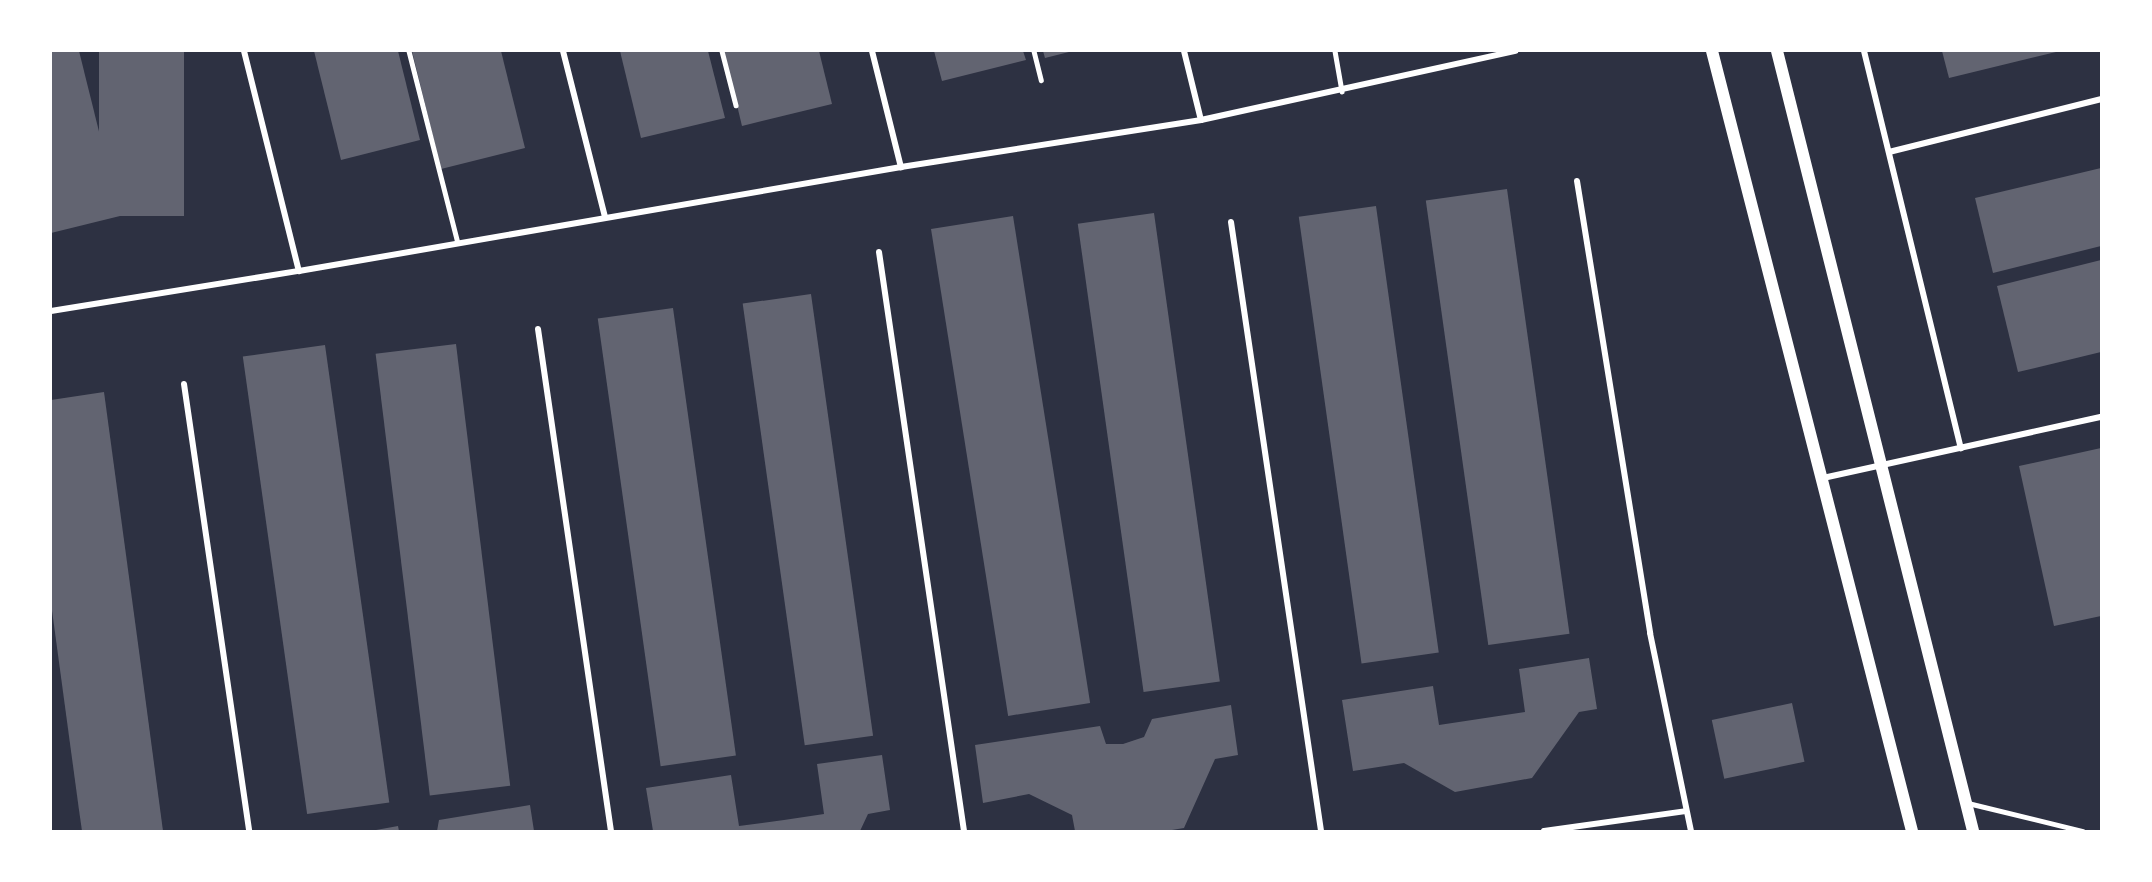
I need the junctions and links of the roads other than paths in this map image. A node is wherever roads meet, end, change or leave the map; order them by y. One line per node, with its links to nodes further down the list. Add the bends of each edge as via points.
1 (244, 51): 25 (street)
2 (409, 51): 23 (lane)
3 (563, 51): 21 (street)
4 (722, 51): 16 (lane)
5 (873, 51): 19 (street)
6 (1034, 51): 13 (lane)
7 (1184, 51): 17 (street)
8 (1335, 51): 14 (lane)
9 (1516, 51): 14 (street)
10 (1712, 51): 32 (main road)
11 (1778, 51): 31 (main road)
12 (1864, 51): 18 (street)
13 (1041, 80)
14 (1342, 92): 17 (street)
15 (2101, 99): 18 (street)
16 (736, 105)
17 (1201, 120): 19 (street)
18 (1889, 152): 30 (street)
19 (901, 167): 21 (street)
20 (1577, 181): 34 (street, via 1635,548)
21 (605, 217): 23 (street)
22 (1231, 222): 38 (street)
23 (458, 243): 25 (street)
24 (879, 252): 37 (street)
25 (299, 271): 26 (street)
26 (51, 311)
27 (538, 329): 36 (street)
28 (184, 384): 35 (street)
29 (2101, 417): 30 (street)
30 (1961, 448): 31 (street)
31 (1881, 466): 32 (street); 33 (main road)
32 (1823, 478): 41 (main road)
33 (1966, 802): 42 (main road); 43 (lane)
34 (1686, 811): 39 (street); 40 (street)
35 (249, 831)
36 (611, 831)
37 (964, 831)
38 (1321, 831)
39 (1544, 831)
40 (1691, 831)
41 (1912, 831)
42 (1973, 831)
43 (2079, 831)

